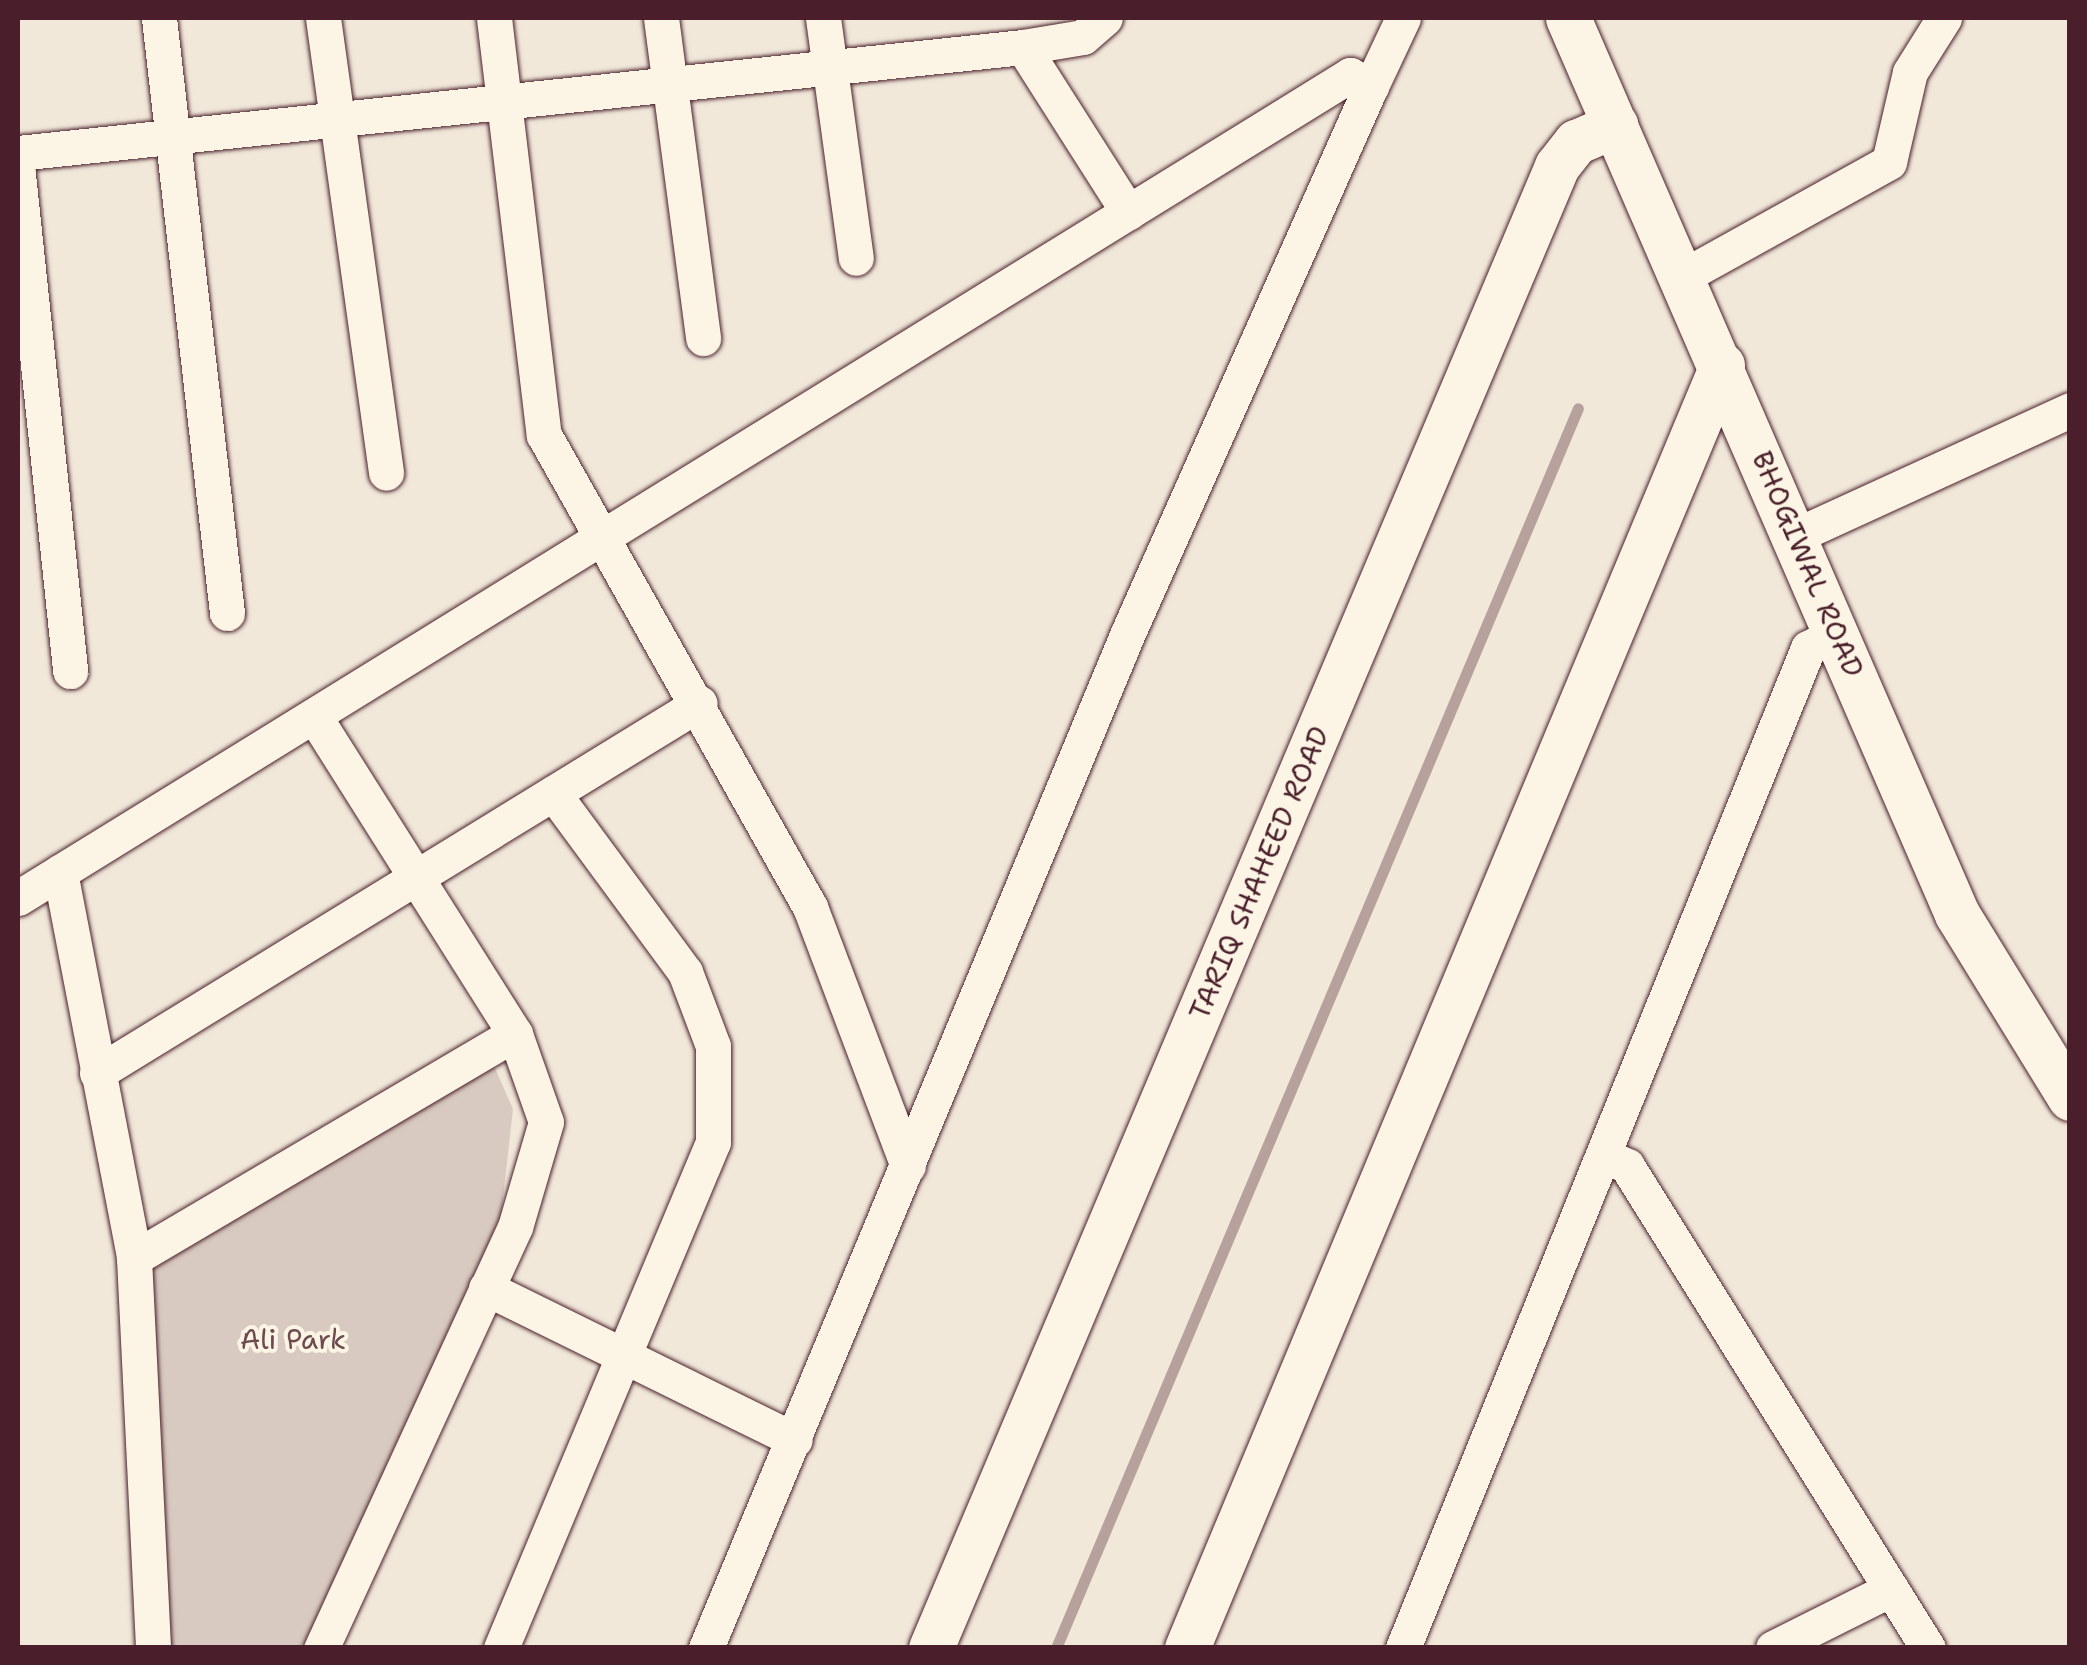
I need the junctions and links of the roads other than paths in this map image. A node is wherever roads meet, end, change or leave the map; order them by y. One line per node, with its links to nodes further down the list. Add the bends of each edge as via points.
1 (159, 18): 17 (street)
2 (323, 18): 15 (street)
3 (494, 18): 14 (street)
4 (661, 18): 12 (street)
5 (823, 18): 11 (street)
6 (1105, 18): 10 (street, via 1082,37)
7 (1403, 18): 13 (street)
8 (1568, 18): 16 (main road, BHOGIWAL ROAD)
9 (1944, 18): 22 (street, via 1910,72 1889,162)
10 (1009, 38): 11 (street); 20 (street)
11 (831, 68): 12 (street); 21 (street)
12 (670, 85): 14 (street); 23 (street)
13 (1371, 86): 20 (street, via 1350,75); 42 (street, via 1127,635)
14 (505, 102): 15 (street); 28 (street, via 544,435)
15 (337, 120): 17 (street); 26 (street)
16 (1615, 125): 22 (main road, BHOGIWAL ROAD); 52 (main road, TARIQ SHAHEED ROAD, via 1576,142 1558,166)
17 (172, 137): 18 (street); 29 (street)
18 (18, 153)
19 (18, 174): 31 (street)
20 (1128, 212): 28 (street)
21 (856, 258)
22 (1680, 278): 24 (main road, BHOGIWAL ROAD)
23 (703, 338)
24 (1722, 364): 27 (main road, BHOGIWAL ROAD); 53 (main road)
25 (2070, 410): 27 (street)
26 (386, 473)
27 (1797, 534): 30 (main road, BHOGIWAL ROAD)
28 (598, 540): 32 (street); 33 (street)
29 (228, 613)
30 (1838, 633): 40 (main road, BHOGIWAL ROAD, via 1957,914); 41 (street, via 1808,648)
31 (70, 670)
32 (700, 703): 34 (street); 42 (street, via 810,907)
33 (314, 716): 35 (street); 36 (street)
34 (553, 793): 36 (street); 45 (street, via 684,972 712,1046 713,1142)
35 (60, 872): 37 (street); 39 (street)
36 (414, 878): 38 (street); 39 (street)
37 (18, 898)
38 (515, 1034): 43 (street); 44 (street, via 546,1122)
39 (98, 1073): 43 (street)
40 (2070, 1098)
41 (1605, 1156): 47 (street, via 1627,1166); 54 (street)
42 (908, 1166): 46 (street)
43 (134, 1258): 48 (street)
44 (486, 1288): 45 (street); 49 (street)
45 (622, 1361): 46 (street); 50 (street)
46 (795, 1440): 51 (street)
47 (1890, 1589): 55 (street); 56 (street)
48 (153, 1648)
49 (321, 1648)
50 (501, 1648)
51 (706, 1648)
52 (931, 1648)
53 (1187, 1648)
54 (1404, 1648)
55 (1773, 1648)
56 (1928, 1648)

